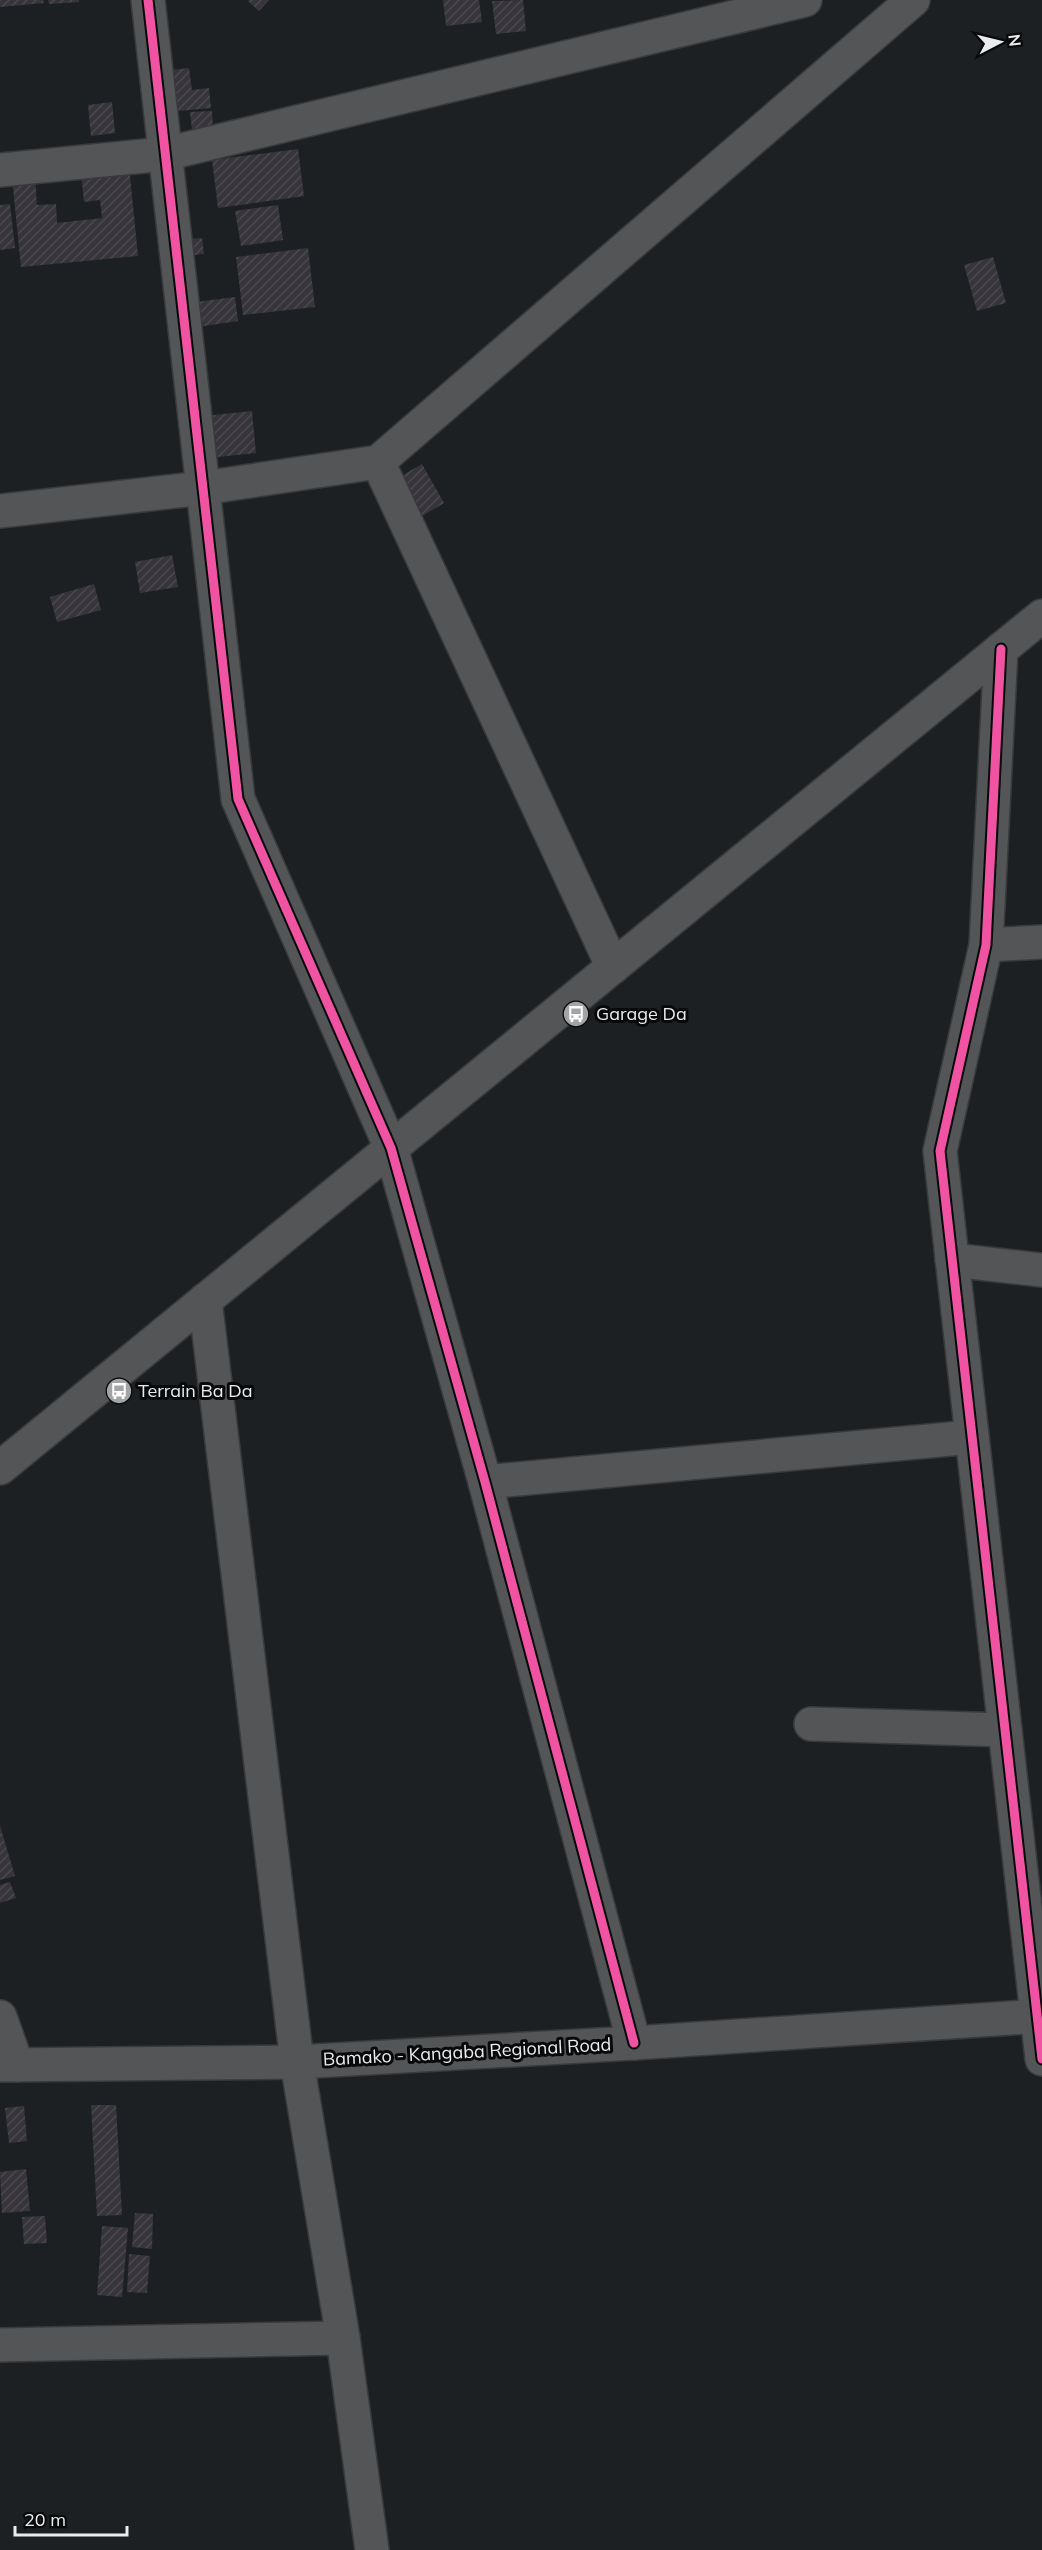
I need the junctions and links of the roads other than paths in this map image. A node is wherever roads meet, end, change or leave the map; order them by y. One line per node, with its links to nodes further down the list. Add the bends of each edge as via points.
1 (148, 0): 4 (street)
2 (805, 0): 4 (street)
3 (914, 0): 6 (street)
4 (165, 154): 5 (street); 7 (street)
5 (0, 170)
6 (378, 462): 7 (street); 13 (street)
7 (203, 488): 8 (street); 14 (street, via 238,798)
8 (0, 511)
9 (1042, 616): 10 (street)
10 (1001, 649): 12 (street); 13 (street)
11 (1042, 942): 12 (street)
12 (986, 945): 15 (street, via 940,1150)
13 (613, 967): 14 (street)
14 (391, 1148): 17 (street); 20 (street)
15 (952, 1260): 16 (street); 18 (street)
16 (1042, 1270)
17 (205, 1300): 19 (street); 27 (street)
18 (972, 1437): 20 (street); 22 (street)
19 (0, 1468)
20 (484, 1482): 25 (street)
21 (811, 1724): 22 (street)
22 (1005, 1730): 24 (street)
23 (0, 2017): 28 (street)
24 (1040, 2017): 25 (street, Bamako - Kangaba Regional Road); 26 (street)
25 (634, 2043): 27 (street, Bamako - Kangaba Regional Road)
26 (1042, 2059)
27 (297, 2062): 28 (street, Bamako - Kangaba Regional Road); 29 (street)
28 (8, 2065)
29 (343, 2338): 30 (street); 31 (street)
30 (0, 2345)
31 (372, 2550)

